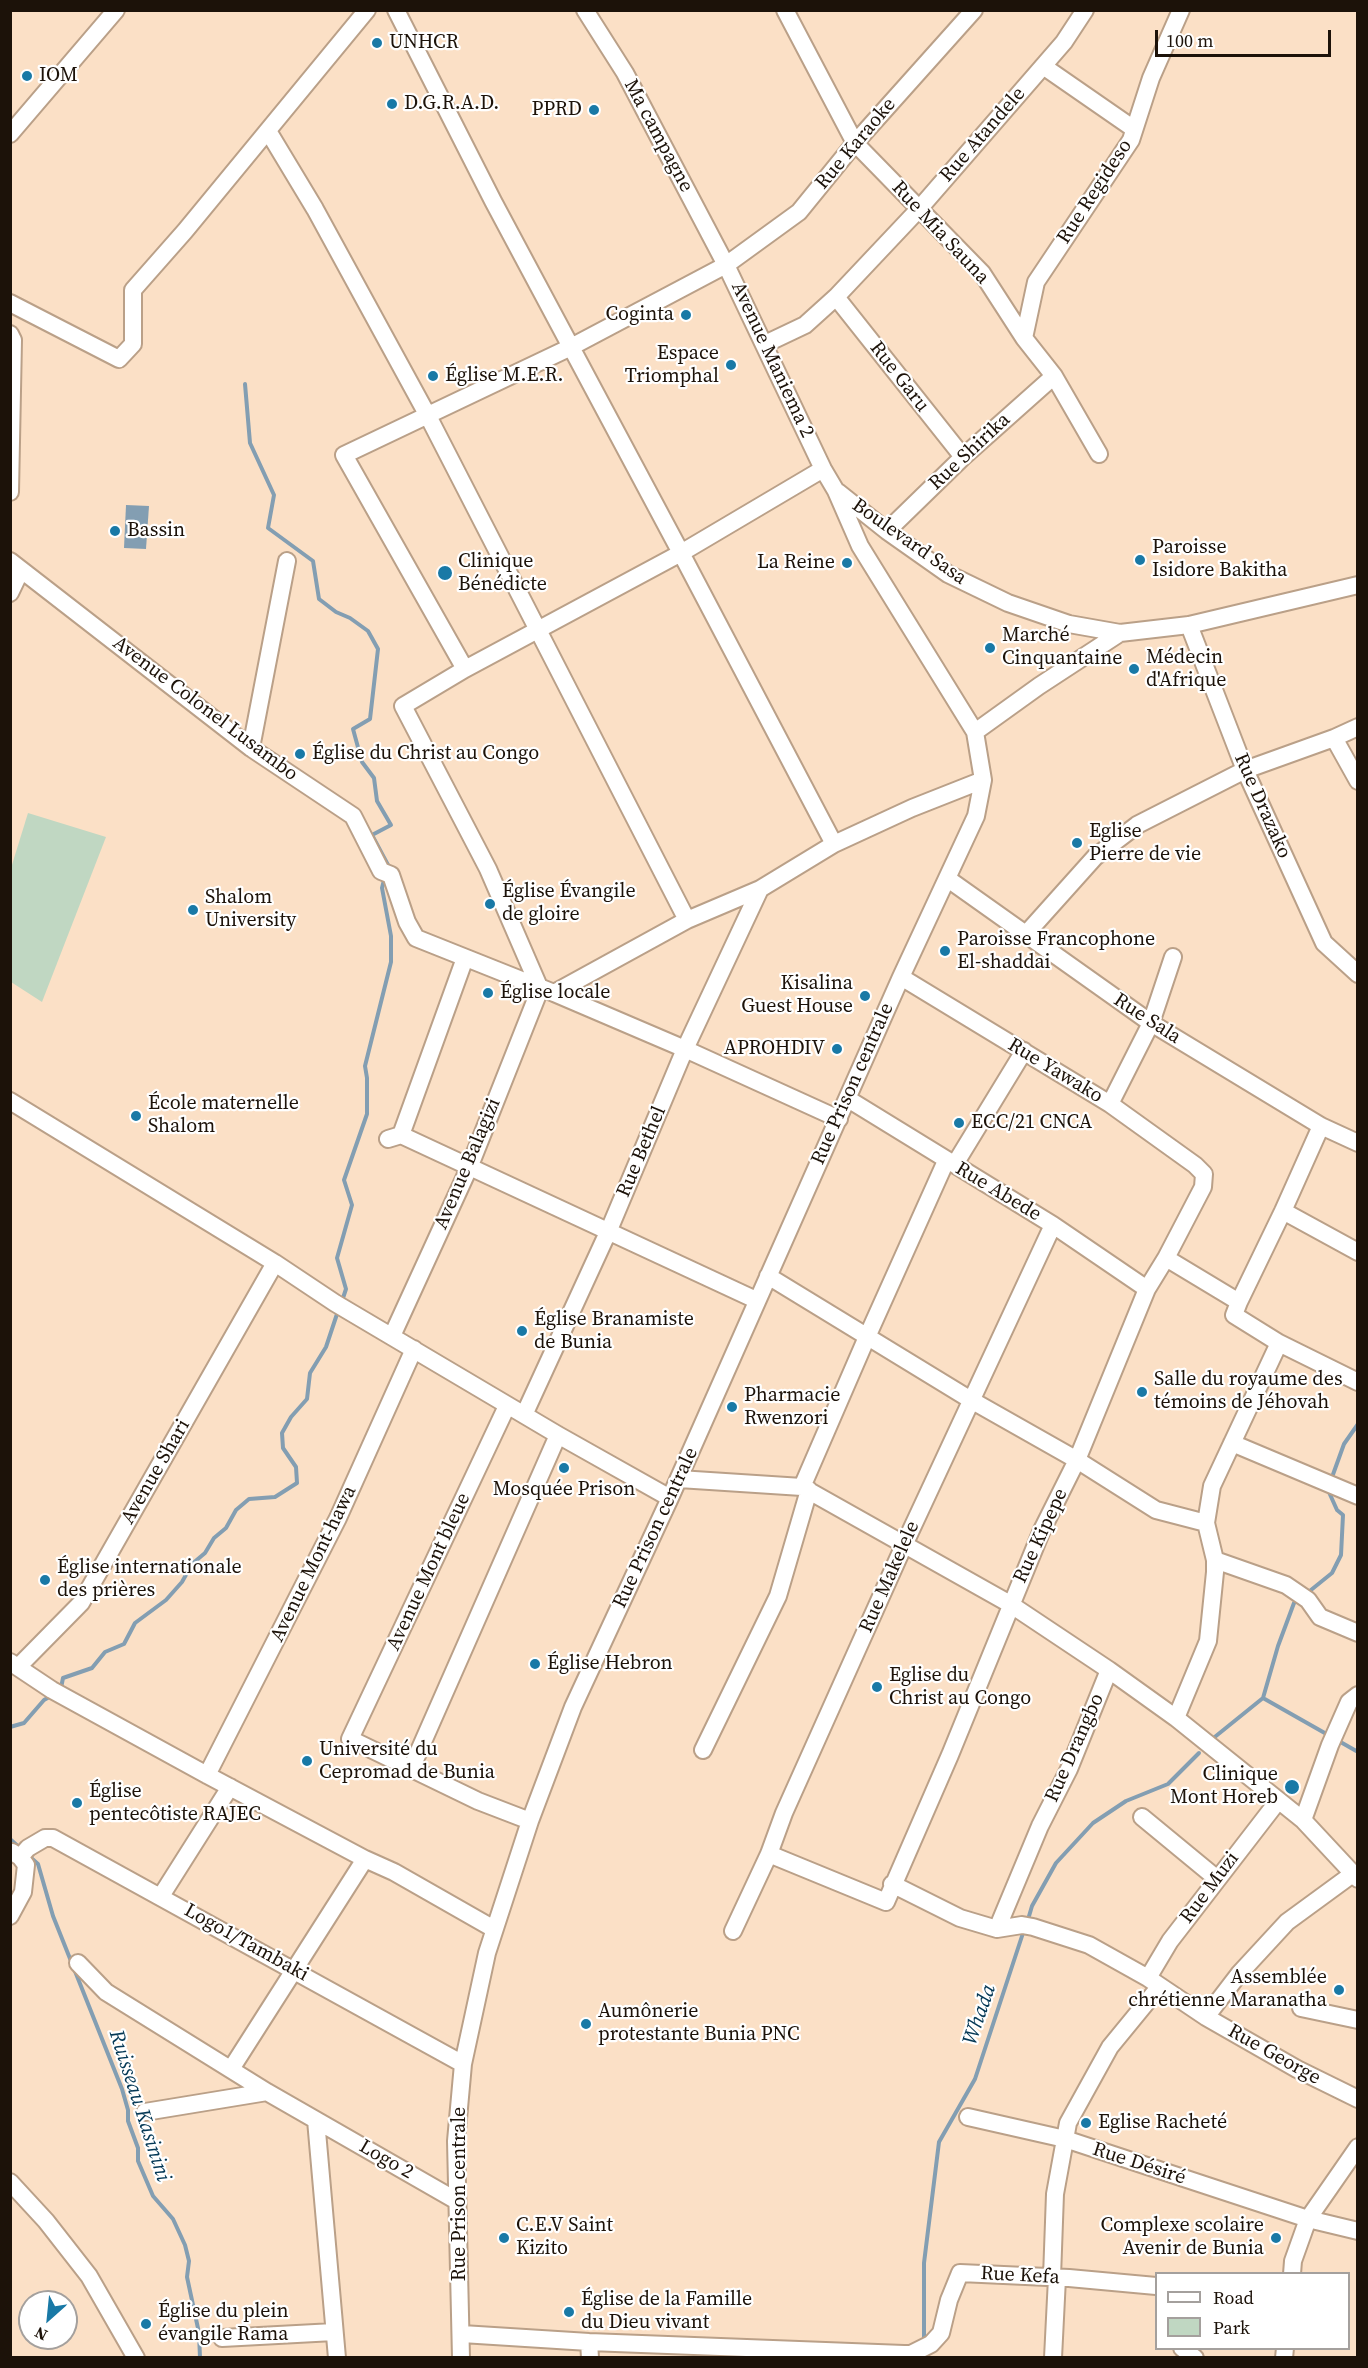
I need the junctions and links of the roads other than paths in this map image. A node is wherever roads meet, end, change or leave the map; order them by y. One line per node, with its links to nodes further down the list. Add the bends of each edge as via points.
1 (116, 10): 12 (street)
2 (368, 10): 11 (street)
3 (396, 10): 21 (street)
4 (585, 10): 15 (street, Ma campagne, via 625,73)
5 (785, 10): 13 (street, Rue Mia Sauna)
6 (1085, 10): 9 (street, Rue Atandele)
7 (1181, 10): 10 (street, Rue Regideso)
8 (966, 14): 13 (street, Rue Karaoke)
9 (1043, 66): 10 (street); 14 (street, Rue Atandele)
10 (1134, 129): 19 (street, Rue Regideso, via 1131,140 1036,282)
11 (268, 131): 17 (street, via 133,296 134,344 119,359); 23 (street)
12 (10, 134)
13 (855, 143): 14 (street, Rue Mia Sauna); 15 (street, Rue Karaoke, via 800,212)
14 (919, 209): 16 (street, Rue Atandele); 19 (street, Rue Mia Sauna, via 982,273)
15 (726, 265): 20 (street, Avenue Maniema 2); 21 (street, Avenue Maniema 2)
16 (836, 297): 20 (street, Rue Atandele, via 805,325); 25 (street, Rue Garu)
17 (10, 303)
18 (10, 334): 28 (street)
19 (1024, 338): 22 (street, Rue Mia Sauna)
20 (765, 344): 26 (street, Avenue Maniema 2)
21 (571, 347): 23 (street, Avenue Maniema 2); 30 (street)
22 (1054, 376): 24 (street, Rue Mia Sauna); 25 (street, Rue Shirika)
23 (428, 416): 36 (street); 38 (street, Avenue Maniema 2, via 344,455)
24 (1099, 454)
25 (963, 457): 29 (street, Rue Shirika)
26 (823, 469): 27 (street, Avenue Maniema 2); 30 (street)
27 (836, 491): 29 (street, Boulevard Sasa); 40 (street, Avenue Maniema 2, via 860,546)
28 (10, 492)
29 (887, 531): 37 (street, Boulevard Sasa, via 948,574 1008,603 1069,624)
30 (681, 553): 36 (street); 46 (street)
31 (287, 561): 42 (street)
32 (16, 565): 34 (street); 42 (street, Avenue Colonel Lusambo)
33 (1358, 585): 35 (street, Boulevard Sasa)
34 (10, 592)
35 (1189, 625): 37 (street, Boulevard Sasa); 43 (street, Rue Drazako)
36 (537, 630): 38 (street); 49 (street)
37 (1120, 633): 40 (street, Boulevard Sasa)
38 (465, 669): 55 (street, via 403,706)
39 (1358, 727): 41 (street)
40 (975, 732): 44 (street, Rue Prison centrale)
41 (1334, 738): 43 (street); 45 (street)
42 (251, 748): 52 (street, Avenue Colonel Lusambo, via 353,816 386,873 416,938)
43 (1245, 770): 50 (street, via 1137,825 1095,857); 53 (street, Rue Drazako, via 1324,943)
44 (983, 780): 46 (street); 47 (street, Rue Prison centrale, via 976,816)
45 (1358, 781)
46 (834, 844): 48 (street)
47 (948, 879): 50 (street, Rue Sala); 54 (street, Rue Prison centrale)
48 (760, 889): 49 (street); 57 (street, Rue Bethel)
49 (687, 920): 55 (street)
50 (1026, 934): 56 (street, Rue Sala)
51 (1173, 957): 56 (street)
52 (465, 958): 55 (street, Avenue Colonel Lusambo); 66 (street, via 395,1137)
53 (1358, 974)
54 (901, 977): 58 (street, Rue Yawako); 59 (street, Rue Prison centrale)
55 (547, 991): 57 (street, Avenue Colonel Lusambo); 66 (street, Avenue Balagizi)
56 (1151, 1023): 61 (street); 63 (street, Rue Sala)
57 (685, 1049): 62 (street, Avenue Colonel Lusambo); 70 (street, Rue Bethel)
58 (1024, 1052): 61 (street, Rue Yawako); 65 (street)
59 (848, 1099): 62 (street, Rue Prison centrale); 65 (street, Rue Abede)
60 (10, 1101): 73 (street)
61 (1110, 1104): 67 (street, Rue Yawako)
62 (838, 1119): 74 (street, Rue Prison centrale)
63 (1322, 1125): 64 (street, Rue Sala); 68 (street)
64 (1358, 1143)
65 (950, 1163): 69 (street, Rue Abede); 79 (street)
66 (469, 1168): 70 (street); 78 (street, Avenue Balagizi)
67 (1204, 1174): 72 (street, Rue Kipepe, via 1203,1187)
68 (1283, 1211): 71 (street); 77 (street)
69 (1053, 1226): 75 (street, Rue Abede); 83 (street, Rue Makelele)
70 (609, 1230): 76 (street); 85 (street, Rue Bethel)
71 (1358, 1252)
72 (1166, 1258): 75 (street, Rue Kipepe); 77 (street)
73 (275, 1263): 78 (street); 98 (street, Avenue Shari, via 81,1603)
74 (768, 1276): 76 (street, Rue Prison centrale); 79 (street)
75 (1147, 1289): 88 (street, Rue Kipepe)
76 (756, 1300): 89 (street, Rue Prison centrale)
77 (1239, 1302): 80 (street, via 1234,1315)
78 (392, 1336): 81 (street)
79 (867, 1336): 83 (street); 90 (street)
80 (1279, 1343): 82 (street); 87 (street)
81 (414, 1349): 84 (street); 104 (street, Avenue Mont-hawa, via 338,1518)
82 (1358, 1383)
83 (970, 1400): 88 (street); 94 (street, Rue Makelele)
84 (507, 1406): 85 (street); 103 (street, Avenue Mont bleue, via 351,1739)
85 (524, 1415): 86 (street)
86 (558, 1435): 92 (street); 103 (street)
87 (1232, 1443): 91 (street); 93 (street, via 1212,1486)
88 (1077, 1460): 93 (street, via 1156,1510); 96 (street, Rue Kipepe)
89 (679, 1479): 90 (street); 92 (street, Rue Prison centrale)
90 (806, 1489): 94 (street); 102 (street, via 778,1596)
91 (1358, 1496)
92 (670, 1498): 109 (street, Rue Prison centrale, via 573,1707)
93 (1206, 1523): 95 (street)
94 (905, 1544): 96 (street); 111 (street, Rue Makelele)
95 (1215, 1560): 97 (street, via 1286,1585 1320,1617); 101 (street, via 1208,1641)
96 (1010, 1604): 99 (street); 115 (street, Rue Kipepe, via 950,1755)
97 (1358, 1633)
98 (15, 1664): 104 (street, via 52,1690)
99 (1109, 1670): 101 (street); 119 (street, Rue Drangbo)
100 (1358, 1695): 108 (street, via 1348,1702)
101 (1176, 1718): 106 (street)
102 (703, 1750)
103 (411, 1769): 109 (street)
104 (207, 1775): 105 (street)
105 (230, 1787): 112 (street); 116 (street)
106 (1278, 1801): 108 (street); 114 (street, Rue Muzi)
107 (1142, 1817): 114 (street)
108 (1303, 1820): 113 (street)
109 (530, 1821): 118 (street, Rue Prison centrale)
110 (21, 1853): 116 (street, Logo1/Tambaki, via 45,1838 53,1838); 117 (street, via 26,1865 23,1892)
111 (769, 1854): 115 (street, Rue Kipepe, via 886,1902); 120 (street, Rue Makelele)
112 (365, 1859): 118 (street); 122 (street)
113 (1356, 1876): 125 (street, via 1287,1922)
114 (1216, 1878): 123 (street, Rue Muzi, via 1170,1941)
115 (892, 1884): 119 (street, via 960,1918)
116 (161, 1896): 122 (street, Logo1/Tambaki)
117 (10, 1917)
118 (494, 1929): 127 (street, Rue Prison centrale)
119 (997, 1929): 123 (street, Rue George, via 1028,1926 1089,1946)
120 (733, 1931)
121 (78, 1963): 128 (street, Logo 2, via 105,1992)
122 (296, 1970): 127 (street, Logo1/Tambaki); 128 (street)
123 (1154, 1982): 125 (street, Rue George); 134 (street, Rue Muzi, via 1110,2047 1068,2123)
124 (1302, 2008): 126 (street)
125 (1206, 2017): 130 (street, Rue George)
126 (1358, 2020)
127 (463, 2064): 137 (street, Rue Prison centrale, via 456,2141)
128 (231, 2069): 129 (street, Logo 2)
129 (267, 2092): 131 (street); 133 (street, Logo 2)
130 (1358, 2099)
131 (145, 2112)
132 (968, 2116): 134 (street, Rue Désiré)
133 (316, 2120): 137 (street, Logo 2); 143 (street)
134 (1065, 2139): 138 (street, Rue Désiré); 141 (street, Rue Muzi, via 1054,2194)
135 (1358, 2147): 138 (street)
136 (10, 2182): 148 (street, via 90,2276)
137 (457, 2201): 144 (street, Rue Prison centrale)
138 (1308, 2219): 139 (street, Rue Désiré); 140 (street)
139 (1358, 2231)
140 (1292, 2272)
141 (1055, 2277): 142 (street, Rue Kefa); 147 (street, Rue Kefa, via 960,2273 941,2333 931,2344 911,2354); 151 (street, Rue Muzi)
142 (1155, 2286)
143 (334, 2332): 145 (street); 149 (street)
144 (462, 2334): 146 (street); 150 (street, Rue Prison centrale)
145 (222, 2338)
146 (590, 2350): 147 (street)
147 (714, 2352)
148 (136, 2358)
149 (336, 2358)
150 (461, 2358)
151 (1053, 2358)

